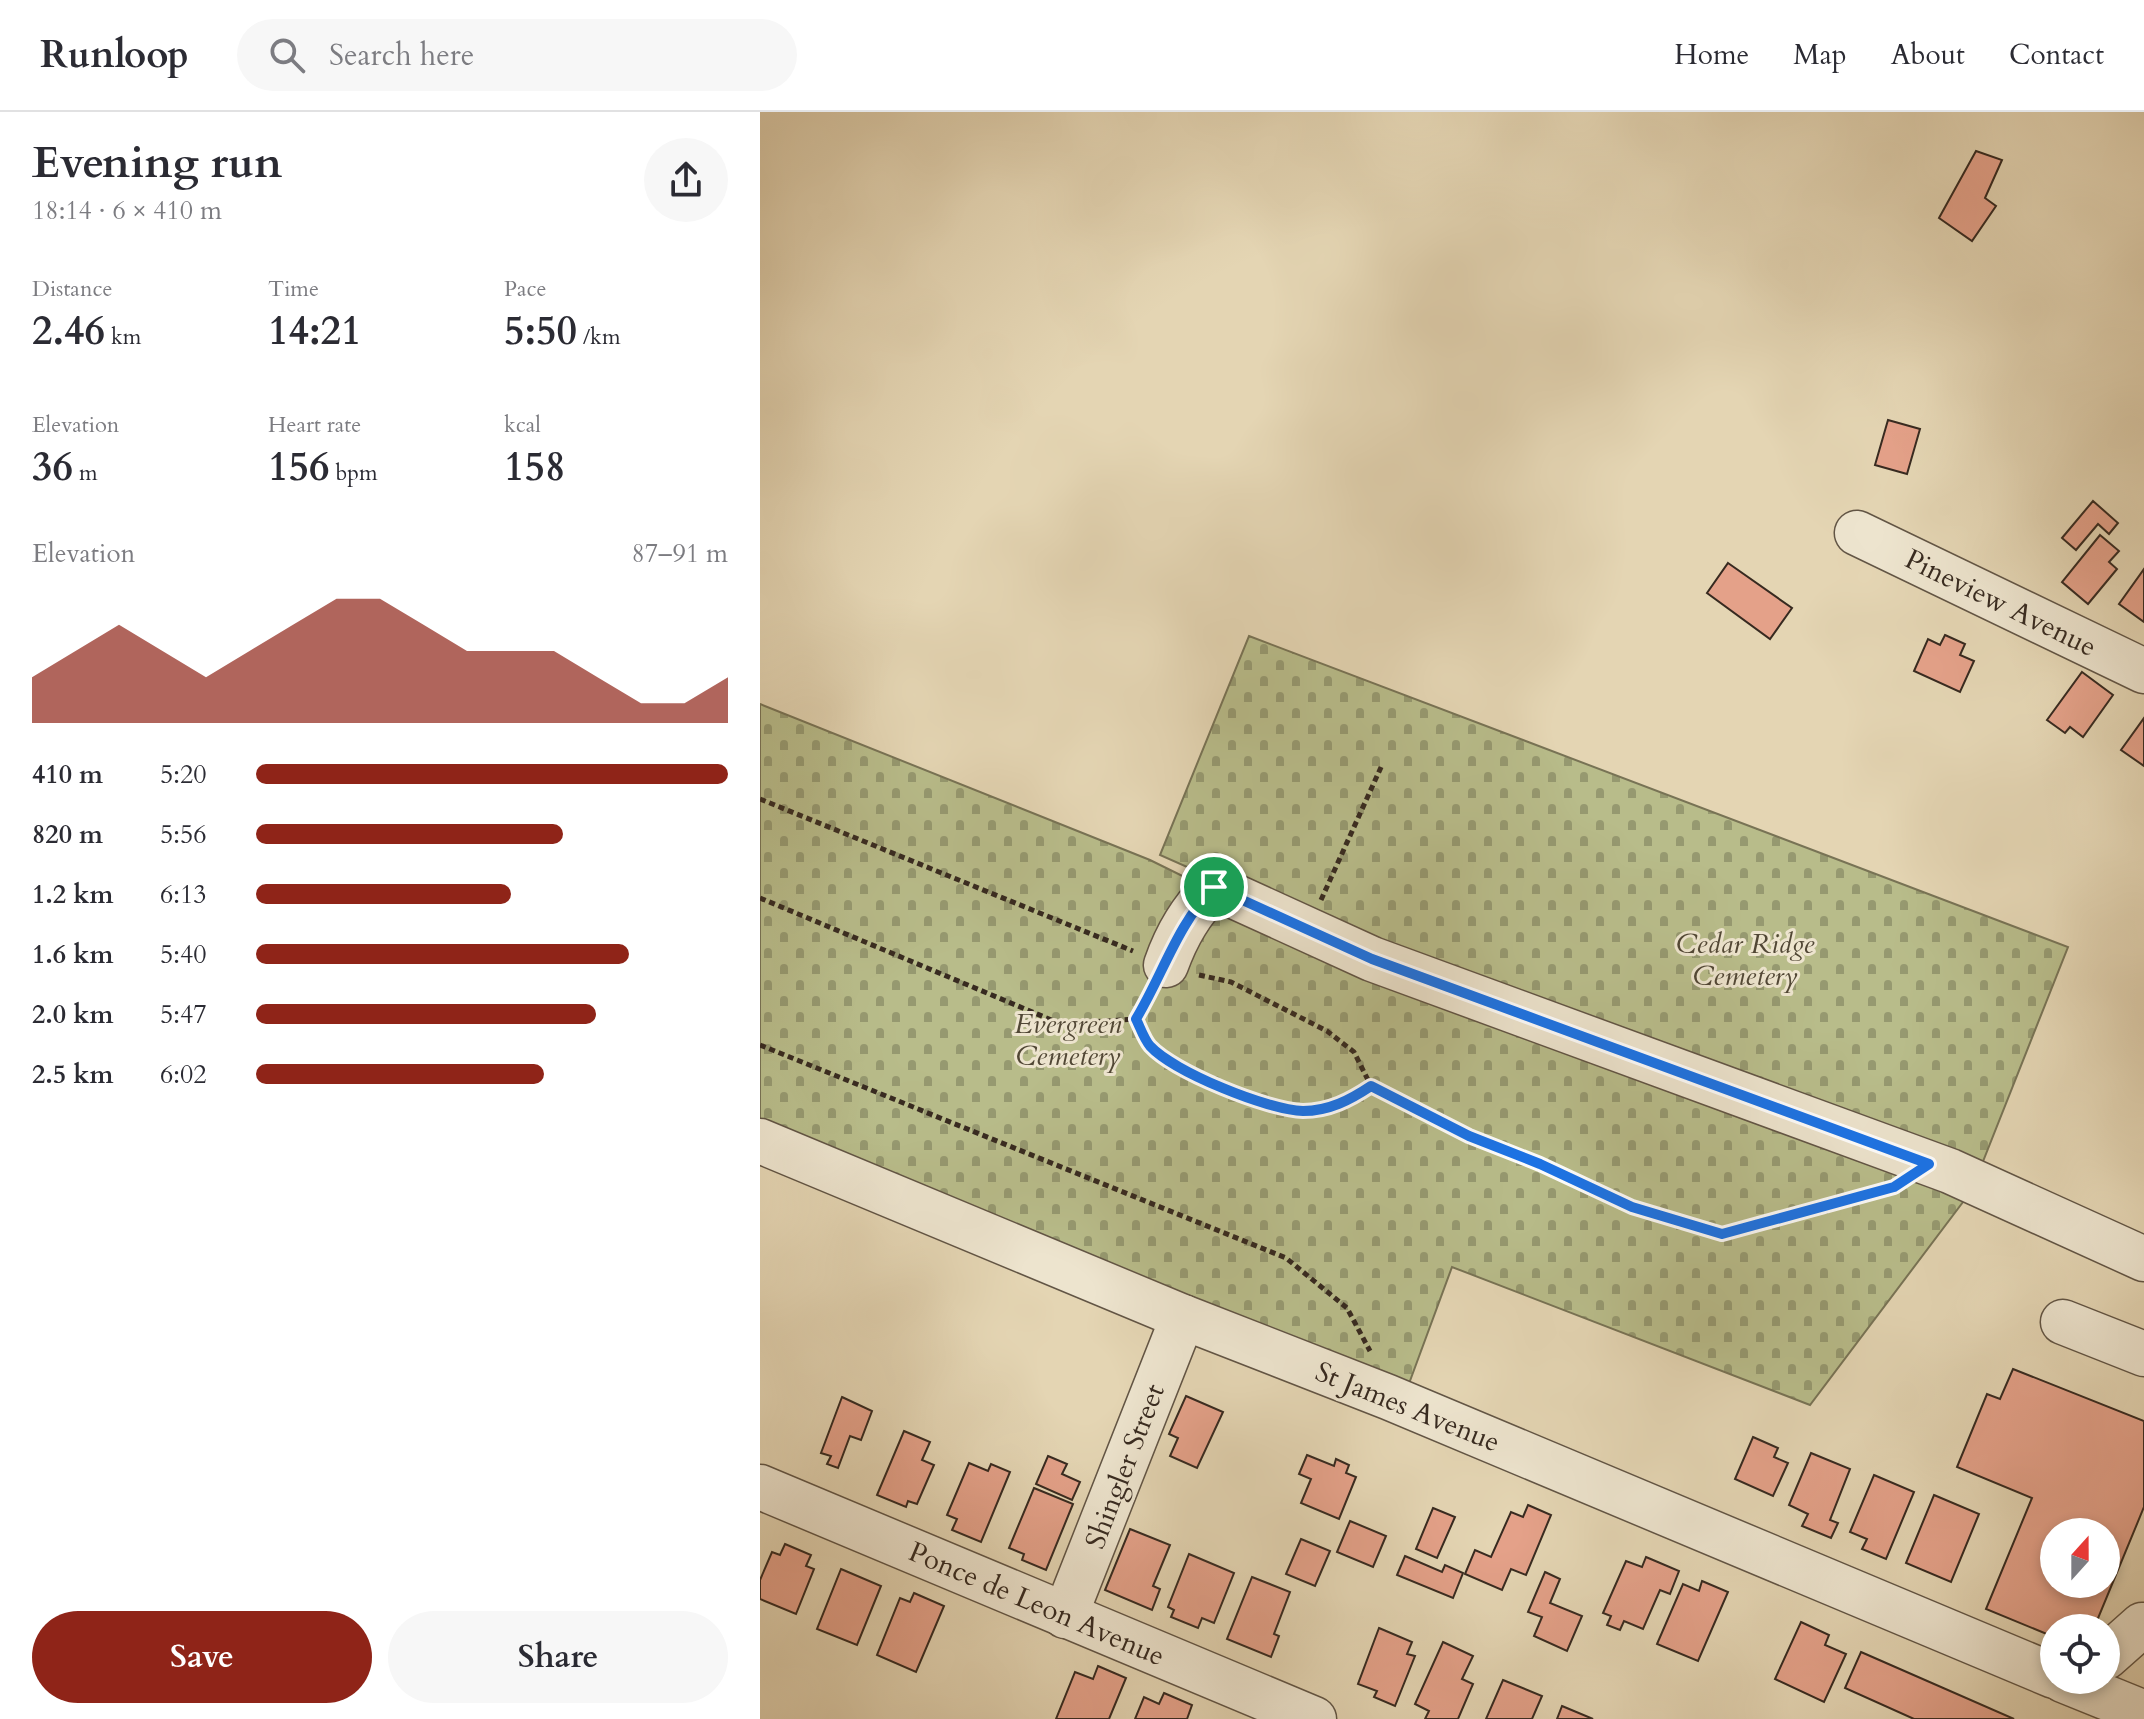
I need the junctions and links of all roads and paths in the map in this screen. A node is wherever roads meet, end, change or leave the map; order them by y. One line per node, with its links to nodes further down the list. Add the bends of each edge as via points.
1 (1857, 533): 2 (street, Pineview Avenue)
2 (2144, 671)
3 (1382, 765): 6 (path)
4 (760, 799): 7 (path)
5 (760, 898): 8 (path, via 1061,1024)
6 (1307, 930): 7 (street, via 1214,887 1177,936); 12 (street, via 1372,959)
7 (1166, 965): 8 (path); 10 (path, via 1231,982 1327,1031 1354,1052)
8 (1136, 1019): 10 (path, via 1150,1046 1213,1085 1263,1103 1303,1111 1344,1104)
9 (760, 1045): 17 (path, via 1286,1258 1347,1308)
10 (1371, 1086): 12 (path, via 1469,1136 1632,1207 1722,1234 1894,1187)
11 (760, 1141): 14 (street, St James Avenue)
12 (1940, 1168): 13 (street)
13 (2144, 1259)
14 (1183, 1317): 17 (street, St James Avenue); 19 (street, Shingler Street)
15 (2063, 1322): 16 (street)
16 (2144, 1354)
17 (1388, 1397): 22 (street, St James Avenue)
18 (760, 1487): 19 (street, Ponce de Leon Avenue)
19 (1065, 1616): 25 (street, Ponce de Leon Avenue)
20 (2143, 1624): 21 (street)
21 (2120, 1642)
22 (2040, 1662)
23 (2106, 1694): 24 (street, St James Avenue)
24 (2136, 1711)
25 (1314, 1719)

